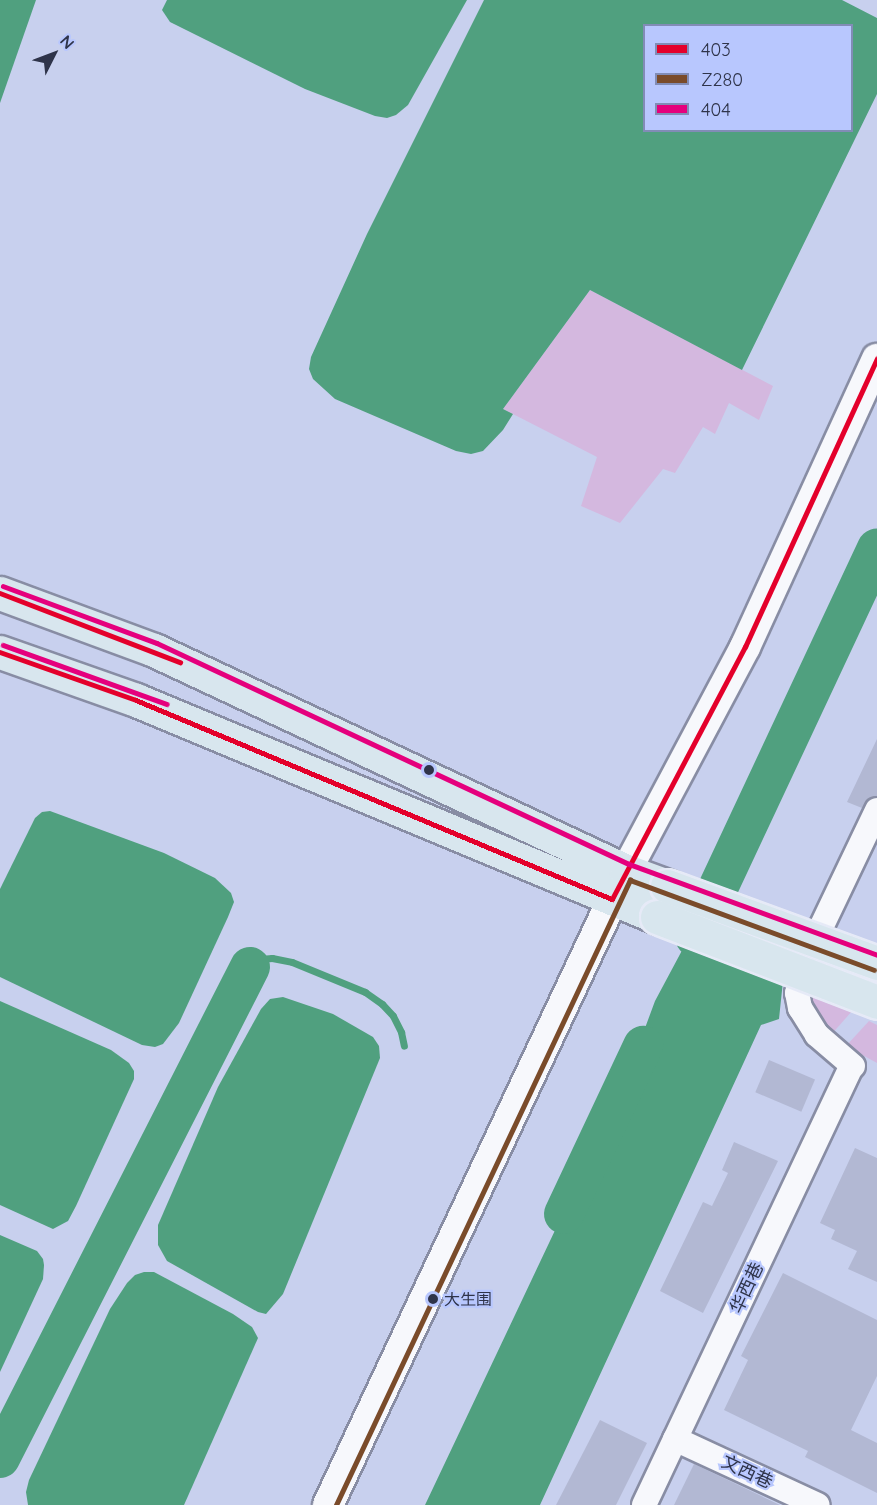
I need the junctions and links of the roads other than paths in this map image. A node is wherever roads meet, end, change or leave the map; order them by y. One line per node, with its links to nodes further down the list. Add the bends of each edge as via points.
1 (877, 359): 5 (street, via 746,646)
2 (0, 593): 5 (highway, via 154,650)
3 (0, 652): 5 (highway)
4 (877, 810): 8 (street, 华西巷, via 806,959 797,993 800,1008 817,1035 852,1068)
5 (619, 885): 6 (highway, bridge, via 667,886); 7 (highway, bridge, via 657,917); 9 (street)
6 (877, 963)
7 (877, 1002)
8 (675, 1439): 10 (street, 华西巷); 11 (street, 文西巷)
9 (328, 1505)
10 (644, 1505)
11 (818, 1505)

